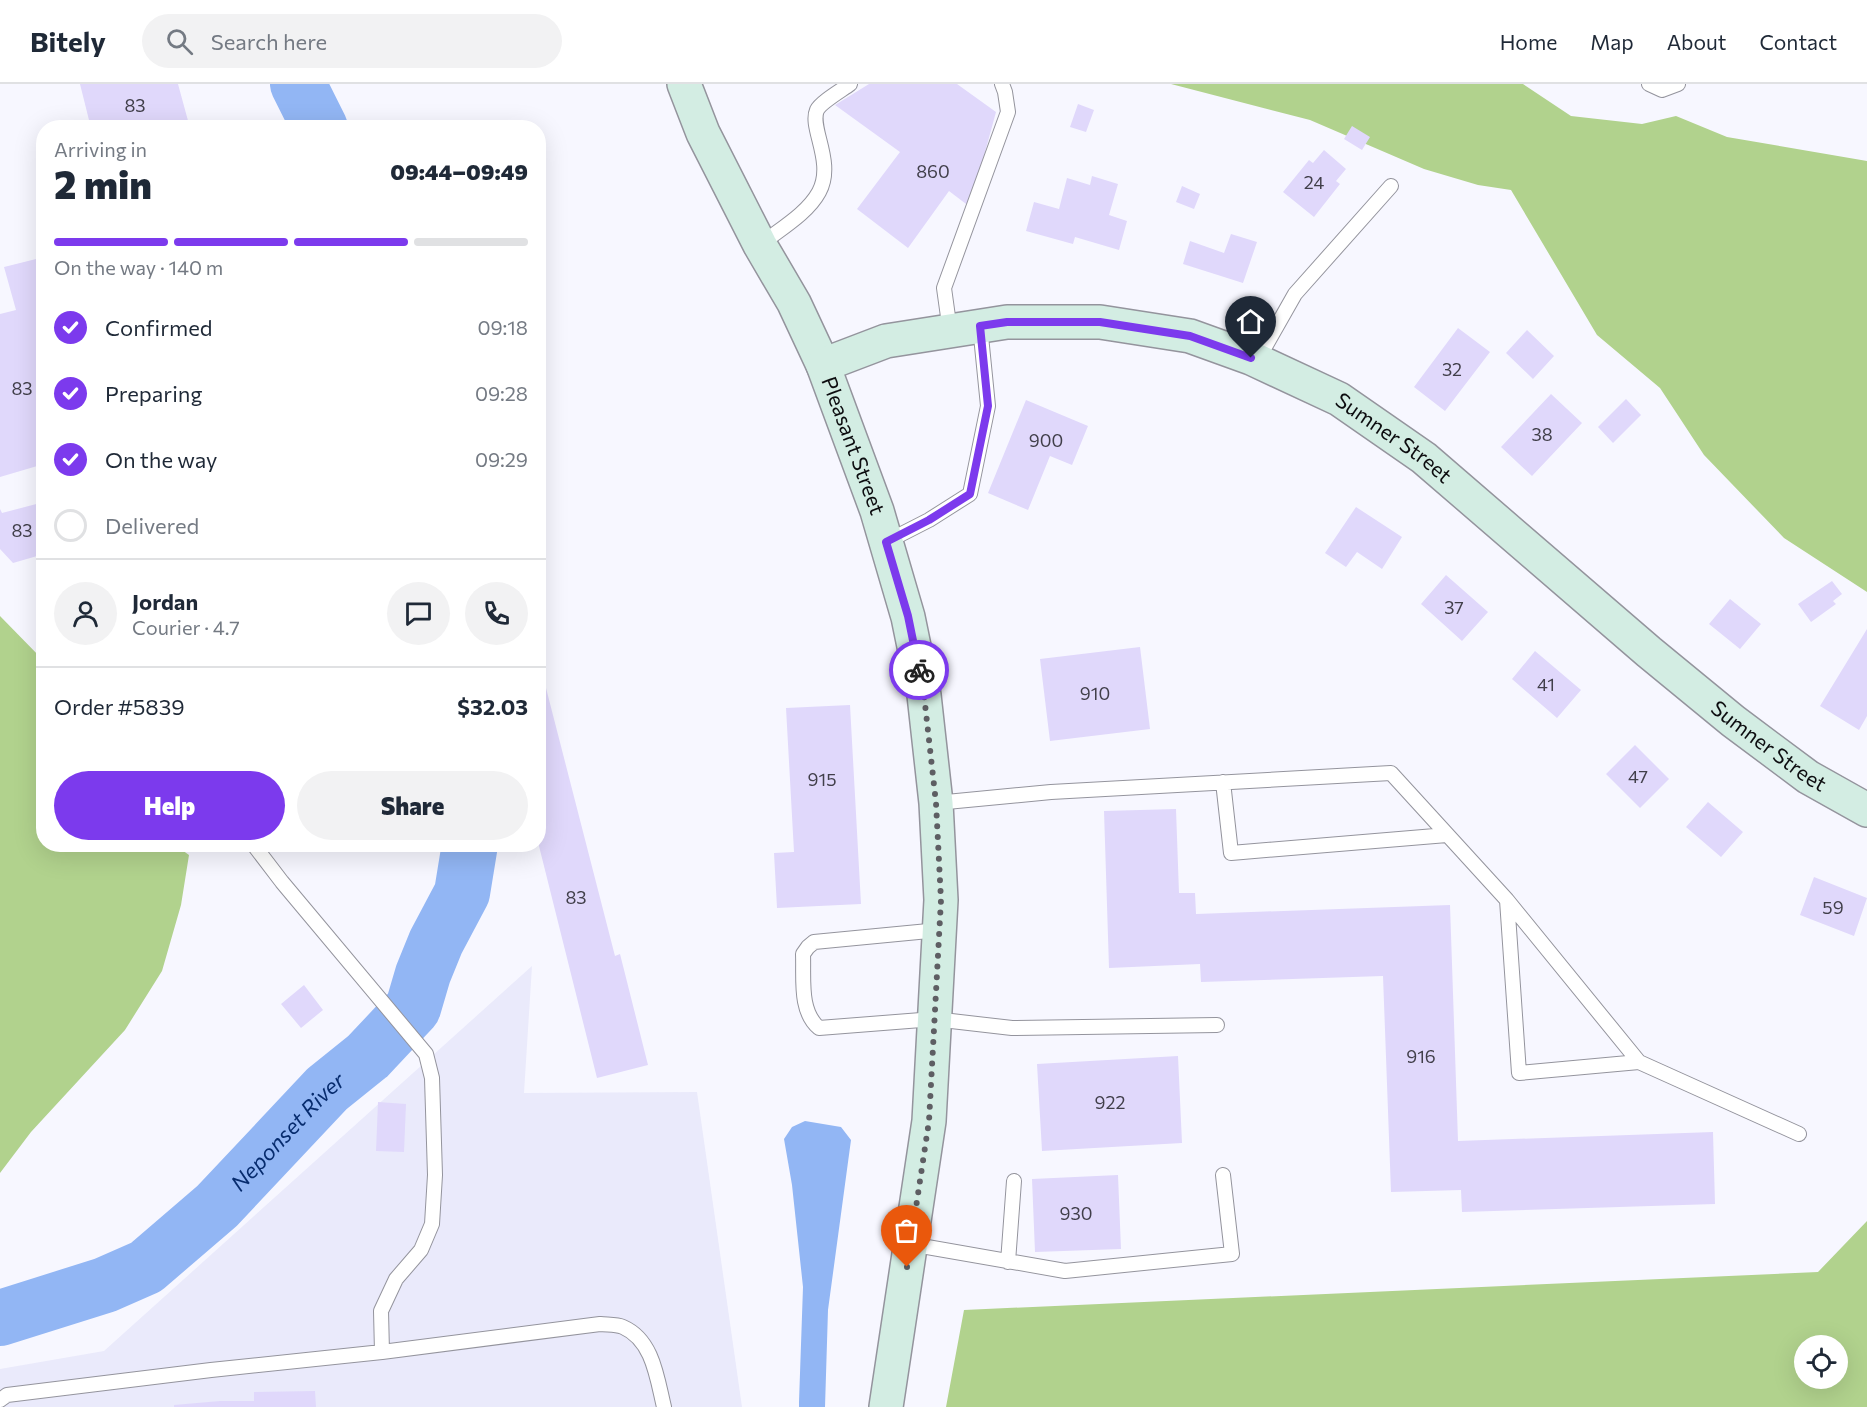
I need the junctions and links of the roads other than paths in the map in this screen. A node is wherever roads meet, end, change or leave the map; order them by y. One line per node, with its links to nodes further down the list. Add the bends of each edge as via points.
1 (684, 84): 7 (street, Pleasant Street, via 703,133)
2 (850, 84): 7 (lane, via 818,108 815,119 825,170 821,190 810,206)
3 (1002, 84): 8 (lane, via 1008,112 944,288)
4 (1649, 84): 5 (lane, via 1662,90)
5 (1678, 84)
6 (1391, 186): 9 (lane, via 1295,294)
7 (760, 245): 10 (street, Pleasant Street, via 794,303)
8 (965, 329): 9 (street, Sumner Street, via 1007,322 1100,322 1190,336); 10 (street, Sumner Street, via 886,341); 11 (lane, via 988,406 970,494)
9 (1257, 361): 14 (street, Sumner Street, via 1339,399 1424,458 1733,721 1808,777)
10 (823, 365): 11 (street, Pleasant Street)
11 (886, 542): 13 (street, Pleasant Street, via 908,616 924,695)
12 (1223, 782): 13 (lane); 15 (lane, via 1391,773); 15 (lane, via 1230,853)
13 (936, 803): 18 (street, Pleasant Street)
14 (1867, 810)
15 (1447, 835): 17 (lane)
16 (260, 852): 27 (lane, via 426,1054 432,1078 432,1224 422,1250 396,1279 381,1311)
17 (1507, 900): 21 (lane); 21 (lane, via 1519,1073)
18 (939, 930): 19 (street, Pleasant Street); 19 (lane, via 814,942 803,954 806,1012 819,1028)
19 (934, 1019): 20 (lane, via 1012,1028); 25 (street, Pleasant Street, via 929,1121)
20 (1217, 1025)
21 (1639, 1062): 22 (lane)
22 (1799, 1134)
23 (1223, 1175): 26 (lane, via 1232,1254 1065,1271)
24 (1014, 1181): 26 (lane)
25 (910, 1244): 26 (lane); 30 (street, Pleasant Street)
26 (1008, 1262)
27 (382, 1352): 28 (lane, via 7,1395); 29 (lane, via 600,1324 622,1326 640,1339 650,1355)
28 (0, 1400)
29 (664, 1407)
30 (886, 1407)

